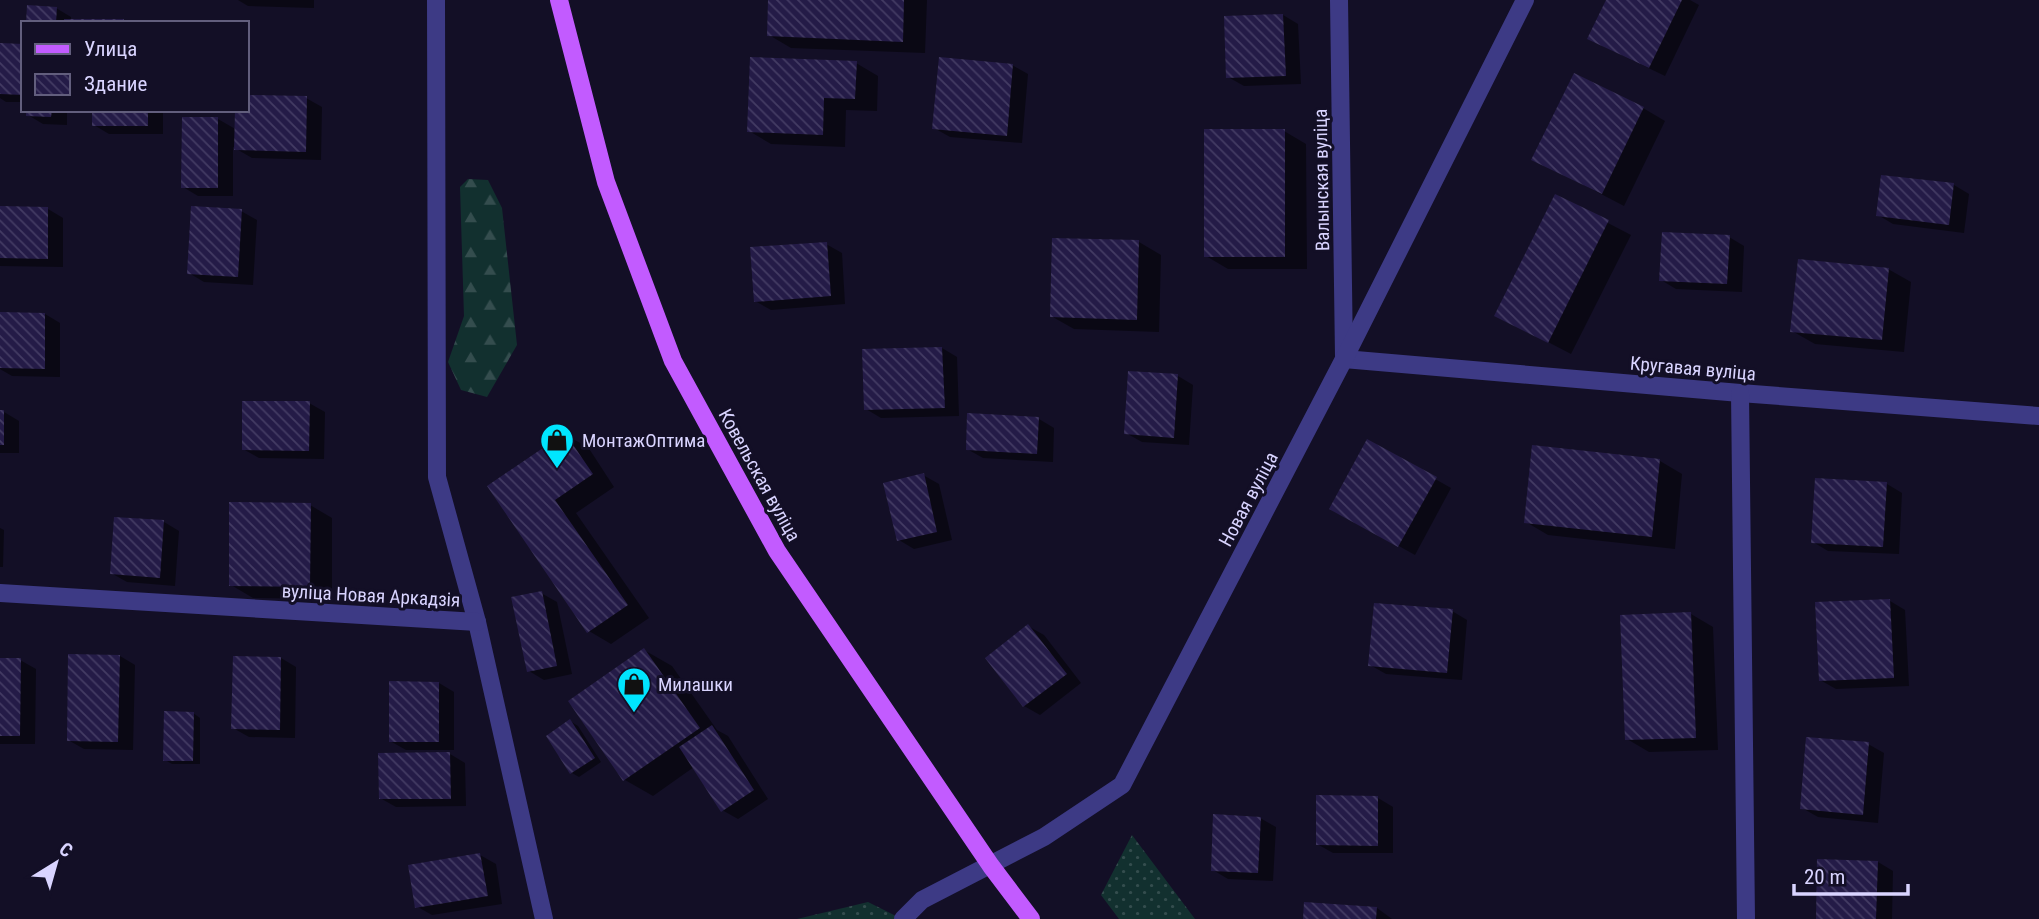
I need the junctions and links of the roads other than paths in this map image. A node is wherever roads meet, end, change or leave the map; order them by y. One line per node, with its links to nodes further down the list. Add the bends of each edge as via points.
1 (436, 0): 9 (street, via 437,477)
2 (559, 0): 10 (main road, Ковельская вуліца, via 606,182 673,361 777,551)
3 (1339, 0): 5 (street, Валынская вуліца)
4 (1525, 0): 5 (street, Новая вуліца)
5 (1345, 359): 6 (street, Кругавая вуліца); 10 (street, Новая вуліца, via 1122,785)
6 (1740, 393): 7 (street, Кругавая вуліца); 14 (street)
7 (2039, 415)
8 (0, 593): 9 (street, вуліца Новая Аркадзія)
9 (477, 622): 11 (street, вуліца Новая Аркадзія)
10 (991, 866): 12 (street, Новая вуліца, via 922,900); 13 (main road, Ковельская вуліца)
11 (544, 919)
12 (903, 919)
13 (1031, 919)
14 (1746, 919)

